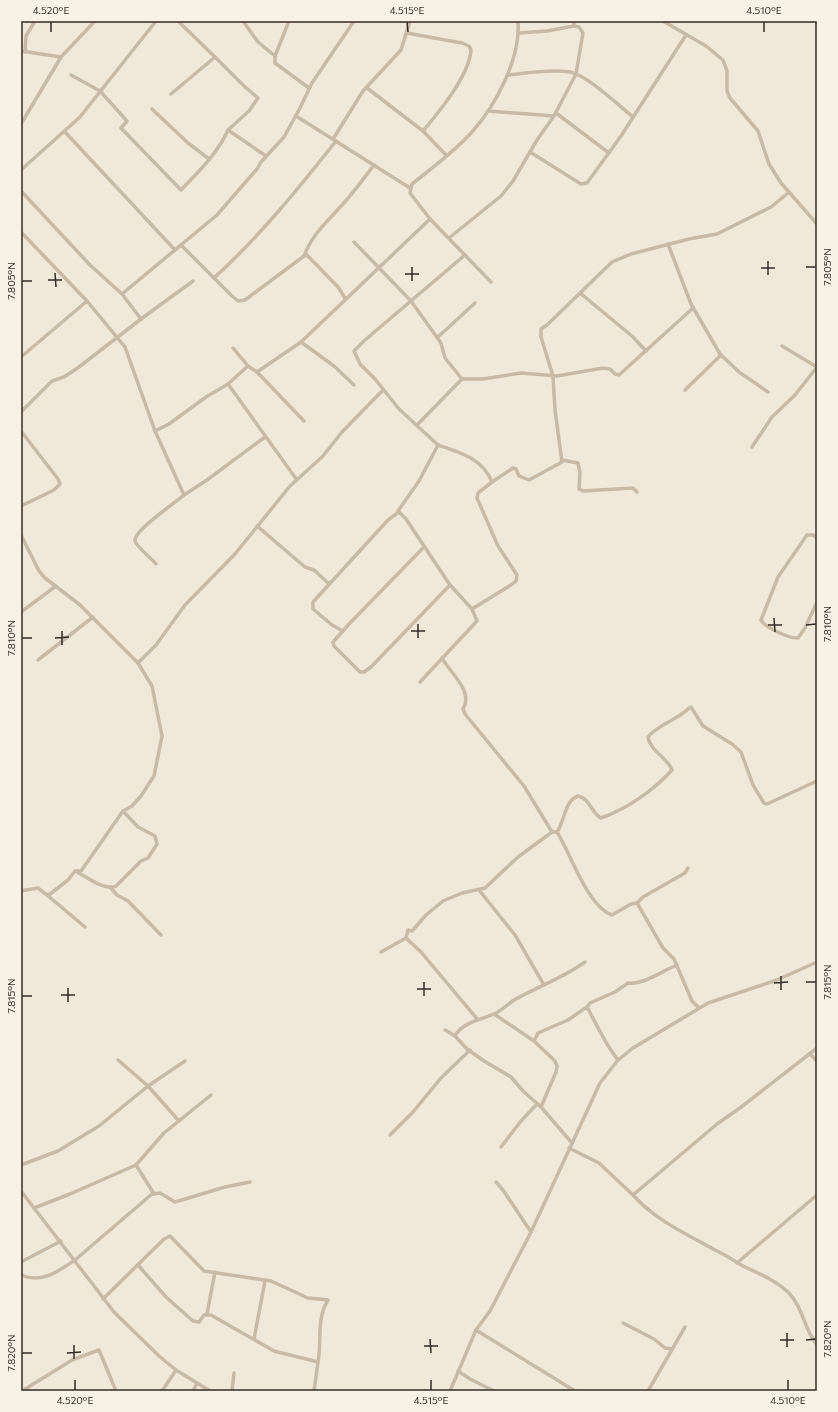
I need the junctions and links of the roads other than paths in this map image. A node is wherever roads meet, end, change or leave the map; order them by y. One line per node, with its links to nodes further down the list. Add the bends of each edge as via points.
1 (35, 21): 16 (street, via 26,36)
2 (95, 21): 17 (street)
3 (156, 21): 25 (street)
4 (178, 21): 19 (street)
5 (243, 21): 18 (street, via 258,42)
6 (289, 21): 18 (street)
7 (354, 21): 23 (street)
8 (410, 21): 13 (street)
9 (518, 21): 14 (street)
10 (574, 21): 12 (street)
11 (663, 21): 15 (street)
12 (574, 26): 14 (street); 20 (street, via 579,27 582,33)
13 (408, 33): 24 (street, via 401,50); 35 (street, via 462,43 471,50 459,80)
14 (519, 33): 22 (street)
15 (686, 35): 31 (street); 46 (street, via 706,46 723,60 730,98 758,131 769,164)
16 (23, 52): 17 (street)
17 (61, 56): 32 (street)
18 (275, 56): 23 (street, via 275,63 280,68)
19 (215, 57): 26 (street); 33 (street, via 258,98 249,111)
20 (576, 74): 22 (street, via 555,72); 29 (street); 31 (street)
21 (71, 75): 25 (street)
22 (508, 75): 28 (street)
23 (309, 88): 30 (street)
24 (367, 88): 35 (street); 36 (street, via 351,108)
25 (100, 91): 34 (street, via 80,118); 41 (street, via 127,121 120,128 180,190)
26 (171, 94)
27 (152, 109): 41 (street)
28 (488, 111): 29 (street); 39 (street, via 472,132)
29 (555, 115): 37 (street); 38 (street)
30 (296, 116): 36 (street); 40 (street, via 284,137)
31 (633, 117): 38 (street)
32 (21, 124)
33 (228, 130): 40 (street); 41 (street)
34 (65, 132): 43 (street); 54 (street)
35 (423, 132): 39 (street)
36 (334, 140): 42 (street); 58 (street, via 268,224 240,255)
37 (530, 152): 38 (street, via 584,184); 50 (street, via 501,196)
38 (609, 153)
39 (446, 155): 44 (street)
40 (266, 156): 53 (street, via 217,215)
41 (209, 159)
42 (374, 165): 44 (street); 56 (street, via 344,204 321,227 308,245)
43 (21, 170)
44 (410, 188): 47 (street, via 410,193)
45 (21, 191): 62 (street, via 90,265)
46 (788, 193): 48 (street); 52 (street, via 770,207 717,234)
47 (430, 219): 50 (street); 57 (street)
48 (817, 224)
49 (21, 232): 64 (street)
50 (449, 238): 55 (street)
51 (354, 242): 57 (street)
52 (668, 244): 61 (street, via 612,262); 67 (street)
53 (181, 245): 54 (street); 58 (street)
54 (175, 250): 62 (street)
55 (465, 255): 60 (street); 65 (street)
56 (304, 256): 58 (street, via 245,300 238,301); 63 (street, via 306,254 338,287)
57 (380, 267): 63 (street); 65 (street)
58 (214, 278)
59 (193, 281): 68 (street)
60 (491, 282)
61 (580, 293): 74 (street, via 632,336); 80 (street, via 540,332)
62 (122, 294): 68 (street)
63 (345, 298): 71 (street)
64 (87, 300): 69 (street); 76 (street)
65 (411, 301): 70 (street); 84 (street, via 354,351 360,364)
66 (475, 303): 70 (street)
67 (693, 308): 74 (street); 75 (street)
68 (141, 319): 69 (street)
69 (118, 335): 87 (street, via 72,372 52,381); 91 (street, via 134,368)
70 (438, 338): 81 (street, via 445,358)
71 (301, 342): 79 (street); 83 (street, via 334,366)
72 (782, 346): 78 (street)
73 (233, 348): 77 (street)
74 (646, 351): 80 (street, via 619,375 603,368)
75 (721, 355): 85 (street); 86 (street, via 739,372)
76 (21, 357)
77 (248, 366): 79 (street); 82 (street)
78 (817, 367): 94 (street, via 795,395 772,417)
79 (257, 372): 88 (street)
80 (553, 376): 81 (street, via 521,373 483,379); 95 (street)
81 (462, 379): 89 (street)
82 (228, 384): 91 (street); 92 (street)
83 (354, 385)
84 (383, 390): 89 (street); 96 (street)
85 (685, 390)
86 (768, 392)
87 (21, 412)
88 (304, 421)
89 (417, 425): 93 (street)
90 (21, 431): 100 (street, via 60,484 54,490)
91 (155, 431): 99 (street)
92 (265, 437): 96 (street); 99 (street)
93 (438, 446): 97 (street, via 464,453 485,468); 101 (street)
94 (752, 447)
95 (562, 460): 97 (street, via 560,464 528,480 519,476 514,468); 98 (street, via 578,463 579,489 583,491 632,488)
96 (297, 480): 102 (street)
97 (492, 482): 111 (street, via 478,493 477,498 498,546 517,575 516,581 511,585)
98 (637, 492)
99 (184, 495): 106 (street, via 149,522 136,537 135,542)
100 (21, 506)
101 (399, 512): 105 (street); 107 (street, via 388,520)
102 (257, 526): 107 (street); 117 (street, via 235,554 185,605 156,645)
103 (21, 535): 109 (street, via 39,571)
104 (817, 538): 110 (street, via 807,535 784,568 761,620 763,624 779,632 798,638)
105 (424, 547): 108 (street); 114 (street)
106 (156, 564)
107 (329, 584): 114 (street, via 312,607)
108 (450, 585): 111 (street); 114 (street, via 364,672 355,668 334,646 333,642)
109 (56, 586): 112 (street); 113 (street)
110 (817, 602)
111 (472, 609): 115 (street, via 477,618 476,624)
112 (21, 612)
113 (92, 617): 116 (street); 117 (street)
114 (343, 631)
115 (442, 658): 118 (street); 121 (street, via 461,684 465,698 465,714 524,786)
116 (38, 660)
117 (138, 663): 120 (street, via 152,686 162,728 162,744 152,781 132,806)
118 (420, 682)
119 (817, 781): 122 (street, via 767,804 764,803 753,786 741,752 707,730 691,707 648,737 671,767 669,773 642,796 601,818 588,800 578,796 573,798)
120 (123, 811): 124 (street, via 81,871); 125 (street, via 138,827 155,836 157,844 148,858 141,861 116,886)
121 (552, 832): 122 (street); 126 (street, via 518,857 485,888)
122 (557, 832): 129 (street, via 581,880 600,908 612,915)
123 (688, 868): 129 (street, via 684,873 642,897)
124 (75, 871): 125 (street); 128 (street, via 60,889)
125 (110, 887): 131 (street, via 117,896 128,901)
126 (479, 890): 132 (street, via 462,893 443,901 412,931 408,930); 137 (street, via 515,935)
127 (21, 891): 128 (street, via 38,888)
128 (47, 895): 130 (street)
129 (637, 903): 136 (street, via 663,948)
130 (85, 927)
131 (161, 936)
132 (406, 938): 133 (street); 141 (street, via 421,952)
133 (381, 952)
134 (584, 962): 137 (street)
135 (816, 964): 139 (street)
136 (677, 965): 138 (street, via 642,982 628,983); 139 (street, via 692,1001)
137 (544, 985): 140 (street)
138 (587, 1007): 144 (street, via 568,1020 538,1033); 149 (street, via 605,1042)
139 (699, 1008): 149 (street)
140 (494, 1014): 141 (street); 144 (street)
141 (478, 1020): 143 (street)
142 (445, 1030): 143 (street)
143 (455, 1036): 146 (street)
144 (534, 1041): 155 (street, via 558,1066)
145 (817, 1048): 147 (street)
146 (470, 1050): 154 (street, via 511,1077); 157 (street)
147 (810, 1054): 151 (street); 167 (street, via 711,1128)
148 (118, 1060): 152 (street)
149 (618, 1060): 158 (street, via 600,1082)
150 (185, 1061): 152 (street)
151 (817, 1061)
152 (148, 1086): 156 (street); 162 (street, via 98,1126 58,1151)
153 (211, 1095): 156 (street)
154 (537, 1104): 155 (street); 159 (street)
155 (541, 1107): 158 (street)
156 (178, 1121): 161 (street)
157 (390, 1135)
158 (572, 1143): 160 (street)
159 (502, 1147)
160 (569, 1148): 167 (street, via 599,1162); 170 (street)
161 (136, 1164): 166 (street); 169 (street)
162 (21, 1166)
163 (250, 1182): 166 (street, via 175,1202 160,1193)
164 (496, 1182): 170 (street)
165 (21, 1192): 169 (street)
166 (154, 1194): 172 (street)
167 (633, 1195): 174 (street, via 689,1236)
168 (817, 1195): 174 (street)
169 (34, 1208): 171 (street)
170 (531, 1232): 183 (street, via 490,1311)
171 (61, 1241): 172 (street); 173 (street)
172 (76, 1260): 177 (street, via 38,1279); 179 (street)
173 (21, 1262)
174 (737, 1263): 185 (street, via 765,1275 789,1293)
175 (138, 1264): 176 (street, via 170,1236 196,1264 204,1270); 179 (street); 180 (street, via 185,1315 197,1322)
176 (215, 1272): 178 (street); 180 (street)
177 (21, 1275)
178 (265, 1281): 184 (street); 187 (street, via 271,1281 308,1298 328,1300 318,1336)
179 (103, 1299): 188 (street)
180 (208, 1314): 184 (street)
181 (623, 1323): 186 (street, via 654,1339 665,1348)
182 (685, 1328): 186 (street)
183 (476, 1330): 189 (street); 201 (street)
184 (254, 1339): 187 (street, via 274,1350)
185 (817, 1345)
186 (672, 1349): 202 (street)
187 (318, 1362): 198 (street)
188 (176, 1370): 191 (street); 194 (street)
189 (458, 1371): 199 (street); 200 (street)
190 (234, 1373): 197 (street)
191 (197, 1383): 195 (street); 196 (street)
192 (114, 1390): 193 (street, via 99,1350 72,1360)
193 (22, 1391)
194 (162, 1391)
195 (193, 1391)
196 (210, 1391)
197 (232, 1391)
198 (314, 1391)
199 (450, 1391)
200 (494, 1391)
201 (575, 1391)
202 (648, 1391)

